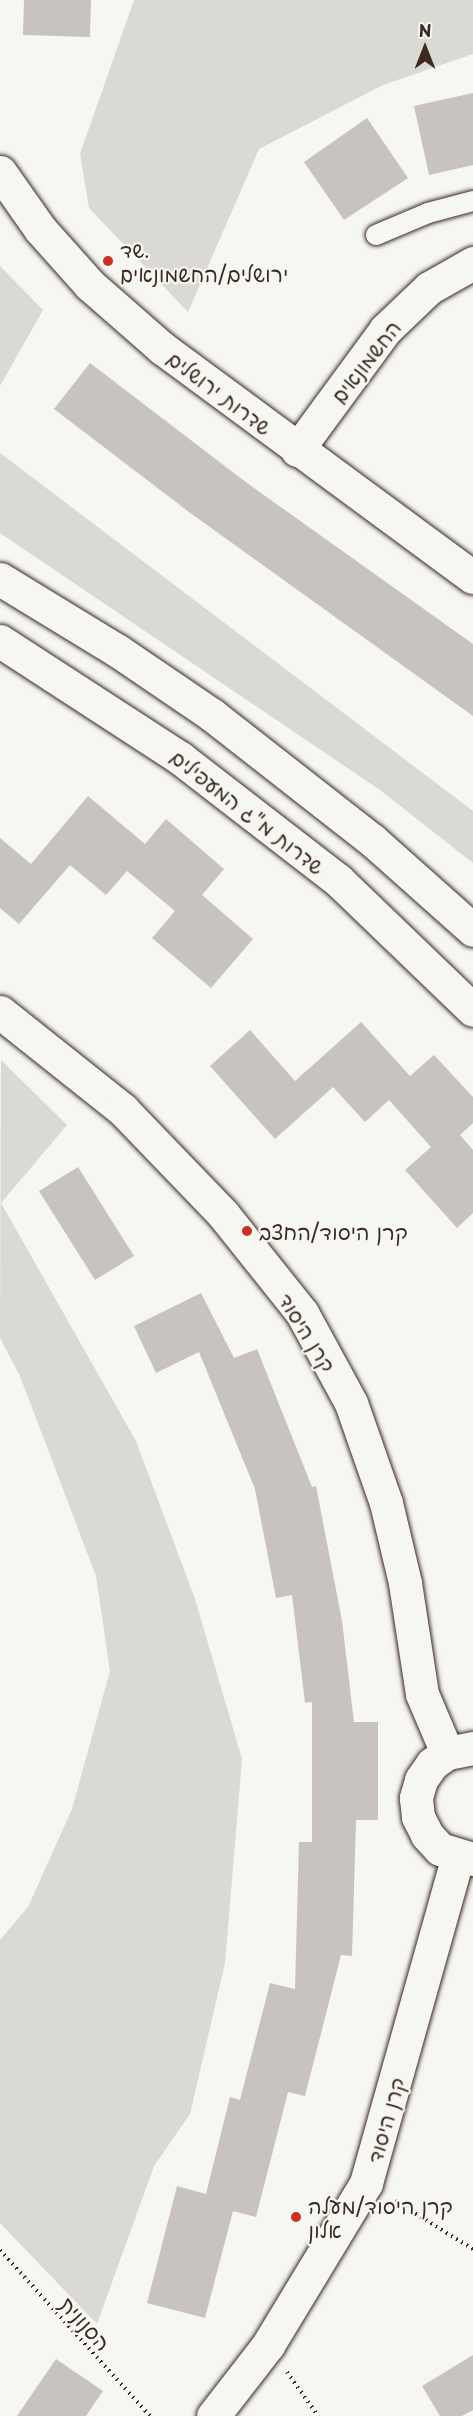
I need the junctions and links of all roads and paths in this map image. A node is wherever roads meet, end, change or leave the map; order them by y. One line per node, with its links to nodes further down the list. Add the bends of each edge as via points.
1 (0, 172): 5 (street, שדרות ירושלים, via 40,229 90,285 162,348)
2 (473, 201): 3 (lane, via 428,213)
3 (376, 235)
4 (473, 263): 5 (street, החשמונאים, via 429,288 385,330)
5 (297, 450): 6 (street, שדרות ירושלים)
6 (473, 577)
7 (0, 579): 9 (street, via 118,651 212,715 372,840)
8 (0, 641): 10 (street, שדרות מ"ג המעפילים, via 180,758 338,880)
9 (473, 930)
10 (473, 1010)
11 (0, 1012): 12 (street, קרן היסוד, via 123,1110 224,1214 302,1313 351,1403 386,1503 405,1583 422,1694)
12 (460, 1750): 13 (street, via 432,1764 421,1780 416,1798 418,1817 427,1835 440,1849)
13 (465, 1857): 14 (street, קרן היסוד)
14 (366, 2183): 15 (path); 17 (street, קרן היסוד)
15 (473, 2249)
16 (0, 2250): 18 (path, הסנונית)
17 (268, 2345): 19 (street, קרן היסוד); 20 (path)
18 (150, 2416)
19 (213, 2416)
20 (318, 2416)

